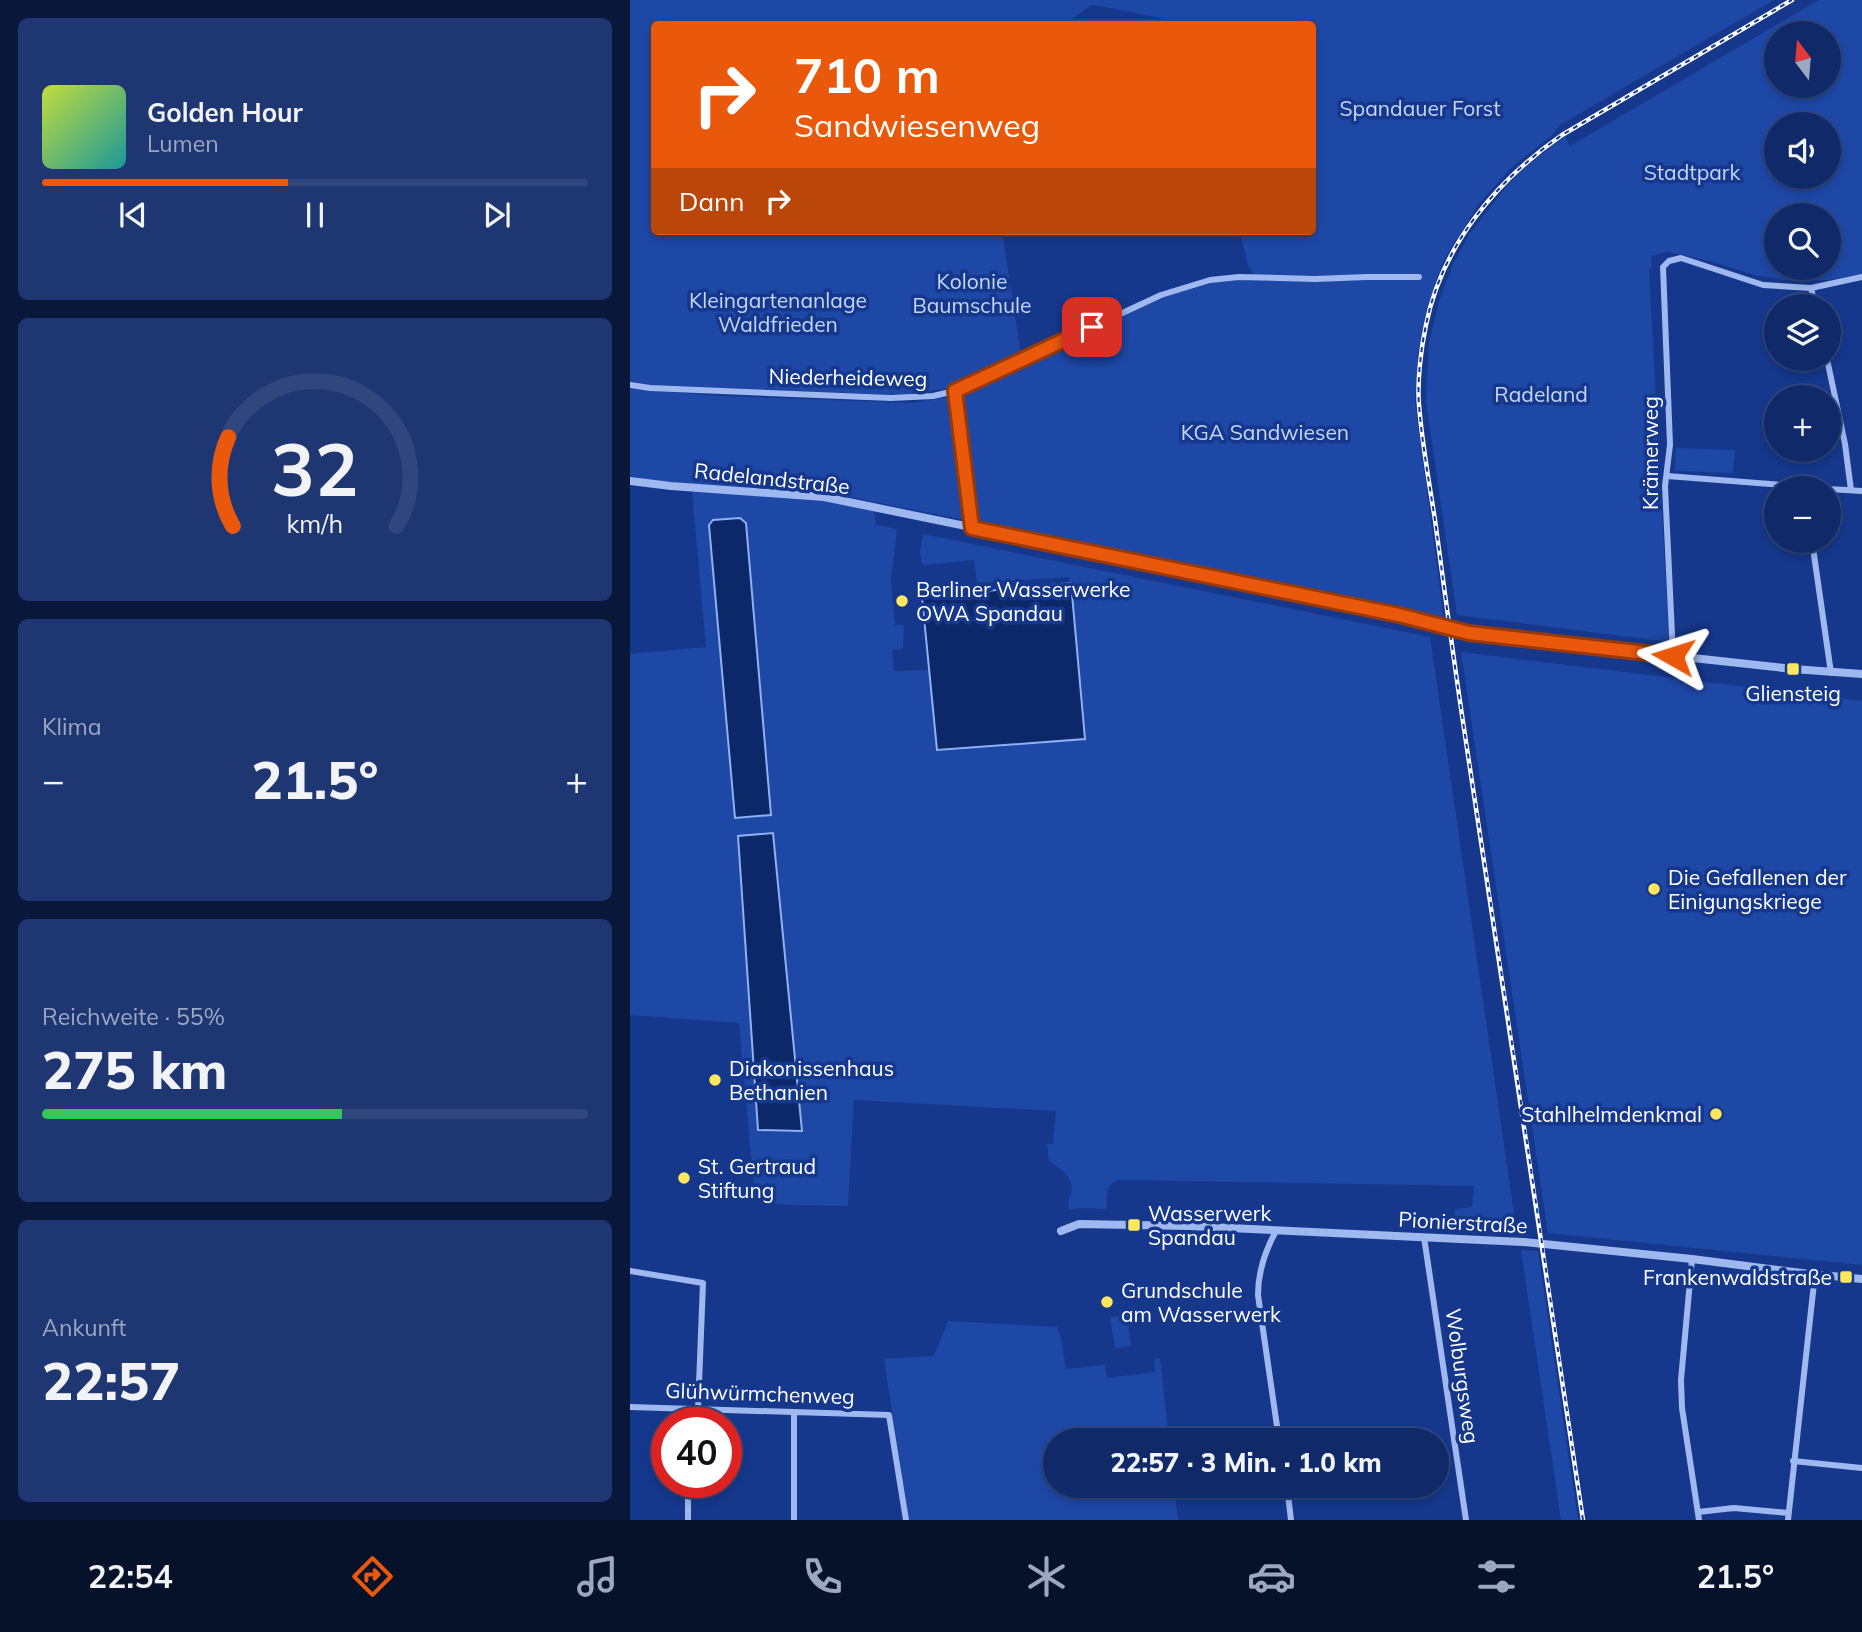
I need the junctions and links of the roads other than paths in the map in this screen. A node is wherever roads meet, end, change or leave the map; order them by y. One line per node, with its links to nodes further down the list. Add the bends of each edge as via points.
1 (1862, 277): 3 (street)
2 (1419, 278): 7 (street, Niederheideweg, via 1210,280 1161,295)
3 (1811, 288): 4 (street); 8 (street, Krämerweg, via 1763,285 1677,258 1663,267 1670,445)
4 (1812, 294)
5 (1830, 371): 12 (street)
6 (630, 386): 7 (street, Niederheideweg, via 891,398)
7 (955, 391): 14 (street)
8 (1667, 475): 10 (street); 16 (street, Krämerweg)
9 (630, 481): 14 (street, Radelandstraße, via 824,497)
10 (1764, 484)
11 (1841, 490): 12 (street)
12 (1851, 491): 13 (street)
13 (1862, 491)
14 (972, 528): 16 (street, Radelandstraße, via 1469,633)
15 (1814, 553): 17 (street)
16 (1673, 656): 17 (street, Radelandstraße)
17 (1831, 673): 18 (street, Radelandstraße)
18 (1862, 674)
19 (1061, 1231): 20 (street, Pionierstraße, via 1079,1224)
20 (1276, 1231): 21 (street, Pionierstraße); 31 (street, via 1258,1284)
21 (1424, 1237): 22 (street, Pionierstraße); 42 (street, Wolburgsweg)
22 (1692, 1259): 24 (street, Pionierstraße); 36 (street, via 1681,1380)
23 (630, 1271): 27 (street, via 703,1283)
24 (1815, 1274): 25 (street, Pionierstraße); 32 (street)
25 (1862, 1279)
26 (630, 1407): 28 (street, Glühwürmchenweg)
27 (698, 1407)
28 (651, 1408)
29 (742, 1410): 30 (street, Glühwürmchenweg)
30 (794, 1412): 39 (street); 40 (street, Glühwürmchenweg, via 889,1415)
31 (1277, 1428)
32 (1793, 1461): 33 (street); 37 (street)
33 (1862, 1468)
34 (688, 1498): 38 (street)
35 (1288, 1498): 41 (street)
36 (1698, 1511): 37 (street, via 1734,1508); 43 (street)
37 (1788, 1517)
38 (688, 1520)
39 (794, 1520)
40 (906, 1520)
41 (1291, 1520)
42 (1466, 1520)
43 (1699, 1520)

